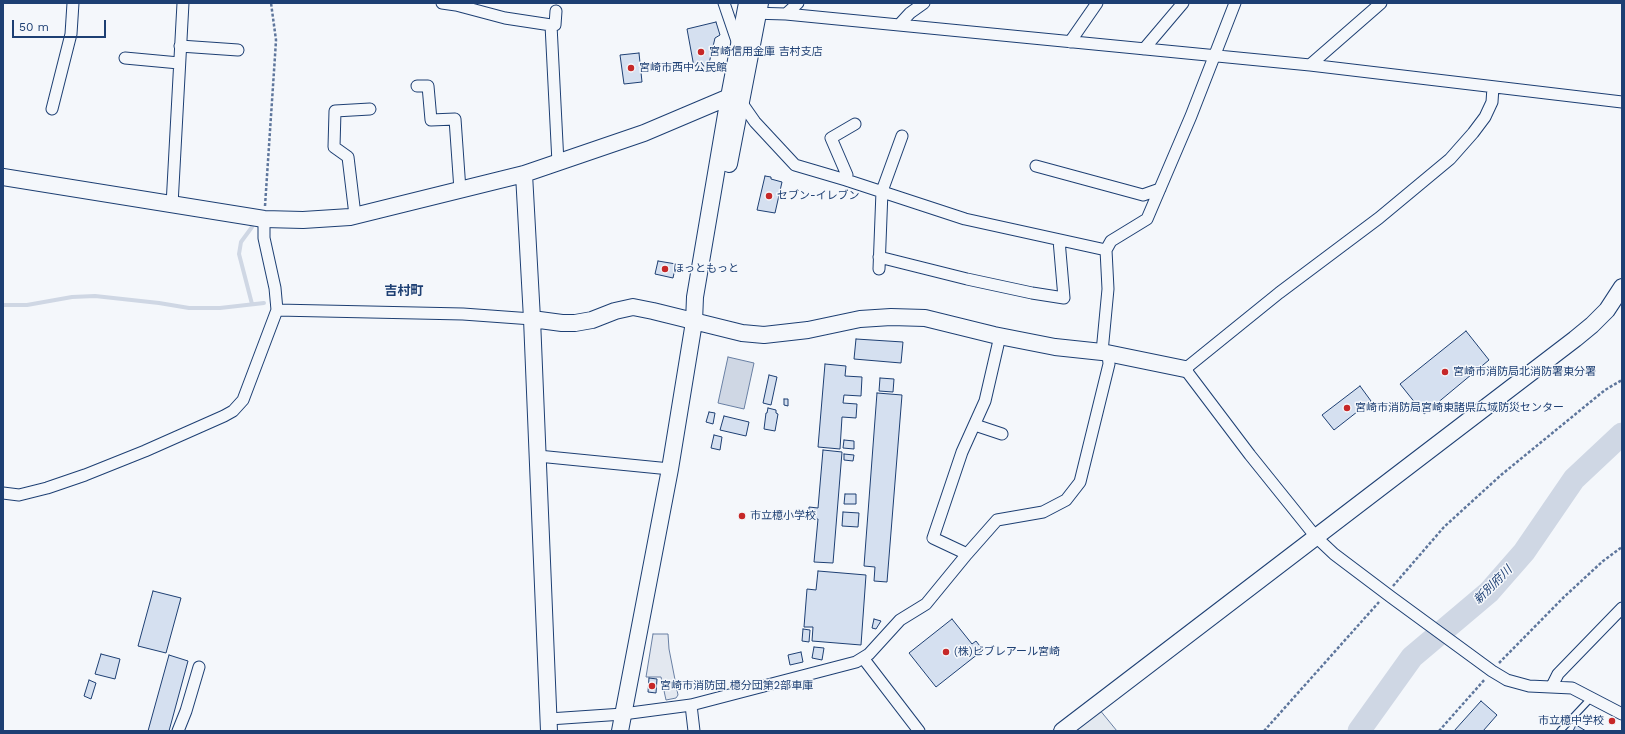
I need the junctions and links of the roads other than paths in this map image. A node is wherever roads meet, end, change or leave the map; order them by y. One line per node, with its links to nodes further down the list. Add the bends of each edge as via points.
1 (73, 3): 29 (street, via 71,34)
2 (183, 3): 17 (street)
3 (442, 3): 15 (street)
4 (724, 3): 18 (street)
5 (798, 3): 13 (street)
6 (924, 3): 14 (street)
7 (1097, 3): 16 (street)
8 (1183, 3): 19 (street)
9 (1235, 3): 21 (street)
10 (1381, 3): 24 (street)
11 (753, 8): 13 (street); 18 (street); 27 (street)
12 (556, 11): 15 (street, via 555,25)
13 (786, 14): 14 (street)
14 (899, 25): 16 (street)
15 (550, 26): 33 (street)
16 (1070, 42): 19 (street)
17 (180, 46): 20 (street); 23 (street)
18 (739, 46): 27 (street)
19 (1144, 49): 21 (street)
20 (238, 50)
21 (1214, 56): 24 (street); 38 (street)
22 (125, 58): 23 (street)
23 (179, 62): 41 (street)
24 (1310, 65): 26 (street)
25 (417, 86): 39 (street, via 428,86 431,120 455,119)
26 (1493, 87): 28 (street); 54 (street, via 1492,102 1485,116 1450,159 1379,218 1279,293)
27 (735, 99): 33 (street); 37 (street, via 795,165); 51 (street, via 702,300)
28 (1622, 102)
29 (52, 109)
30 (370, 109): 42 (street, via 335,111 334,147 348,157)
31 (855, 124): 37 (street, via 831,138 847,175)
32 (902, 136): 40 (street)
33 (558, 163): 35 (street)
34 (1036, 166): 38 (street, via 1143,195)
35 (524, 174): 39 (street); 50 (street)
36 (3, 177): 41 (street)
37 (846, 180): 40 (street)
38 (1160, 189): 45 (street, via 1147,219 1111,241)
39 (460, 190): 42 (street)
40 (882, 191): 44 (street, via 965,219); 46 (street)
41 (172, 205): 43 (street)
42 (355, 215): 43 (street, via 303,220)
43 (264, 219): 49 (street, via 264,238)
44 (1059, 240): 45 (street); 46 (street, via 1064,298 967,279)
45 (1106, 250): 53 (street, via 1108,289)
46 (879, 256): 47 (street)
47 (879, 269)
48 (1622, 287): 60 (street, via 1607,310 1575,339)
49 (277, 310): 50 (street, via 463,314); 59 (street, via 243,400 233,411 145,452 85,475 19,495)
50 (532, 319): 51 (street, via 575,323 633,308); 57 (street)
51 (694, 322): 52 (street, via 742,333 764,335 808,330 860,319 924,318); 58 (street)
52 (1000, 336): 53 (street, via 1055,347); 55 (street, via 985,402)
53 (1105, 352): 54 (street); 61 (street, via 1109,364 1080,482 1066,500 1043,512 997,520)
54 (1185, 369): 60 (street)
55 (975, 425): 56 (street); 61 (street, via 962,452 933,538)
56 (1002, 434)
57 (538, 456): 58 (street); 70 (street)
58 (670, 469): 68 (street)
59 (3, 493)
60 (1316, 537): 65 (street, via 1389,596 1491,670 1507,680 1529,686); 75 (street)
61 (967, 554): 63 (street, via 926,604 900,620)
62 (1622, 608): 65 (street, via 1558,674)
63 (864, 658): 67 (street); 74 (street)
64 (199, 667): 71 (street)
65 (1552, 686): 66 (street, via 1572,688)
66 (1591, 698): 69 (street); 76 (lane)
67 (691, 705): 68 (street); 73 (street)
68 (623, 714): 70 (street); 72 (street)
69 (1622, 714)
70 (549, 725)
71 (178, 731)
72 (620, 731)
73 (694, 731)
74 (919, 731)
75 (1062, 731)
76 (1560, 731)

